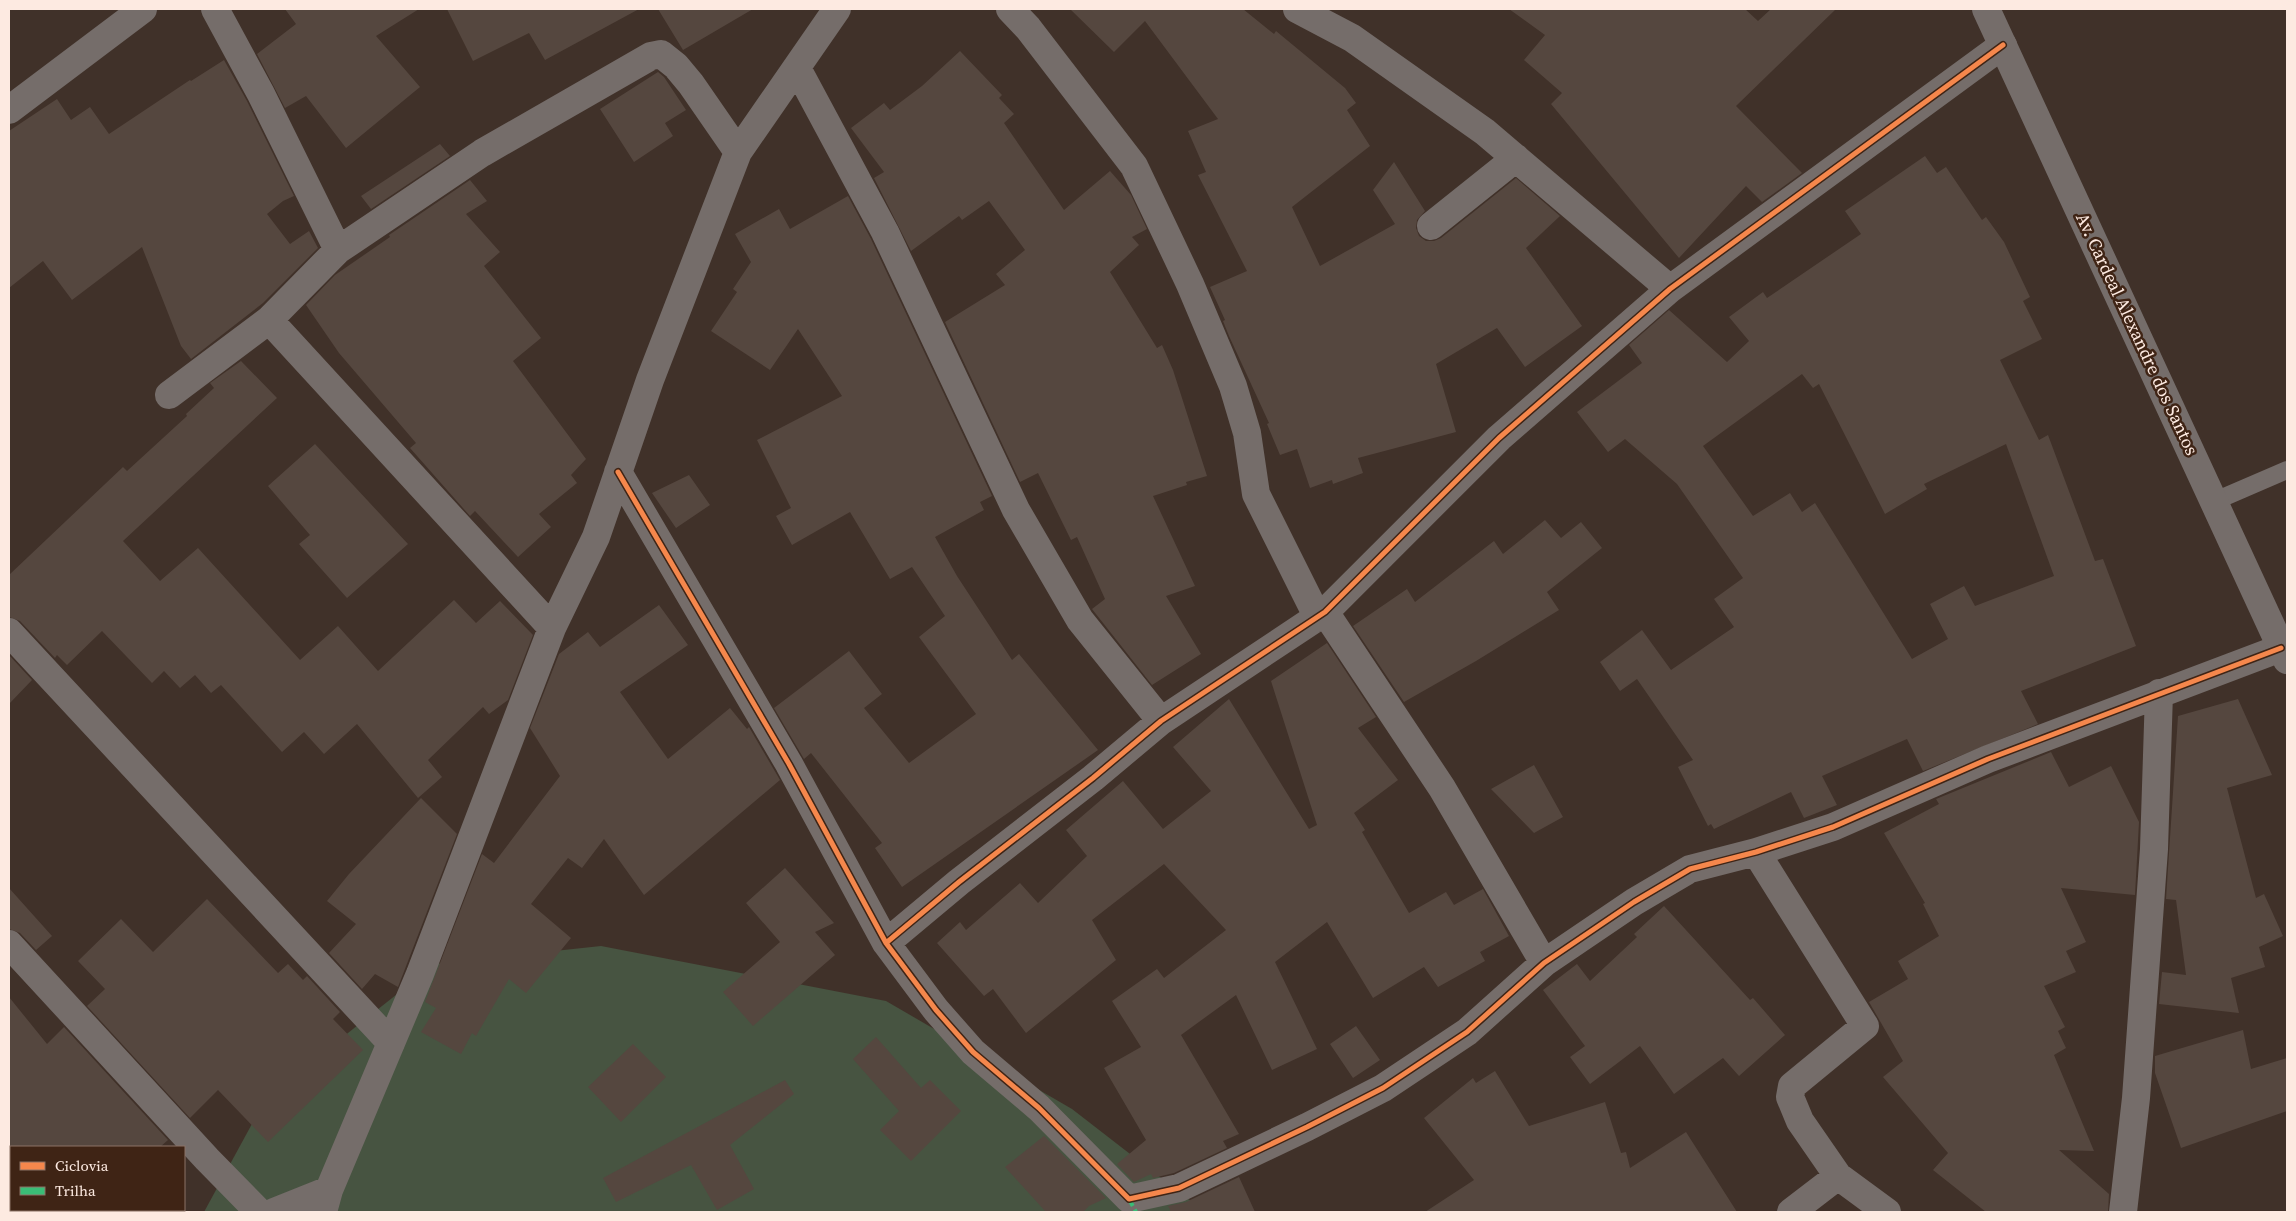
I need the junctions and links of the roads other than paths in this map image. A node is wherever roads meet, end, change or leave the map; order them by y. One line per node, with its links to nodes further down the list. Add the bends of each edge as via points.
1 (143, 9): 9 (street)
2 (215, 9): 13 (street)
3 (837, 9): 8 (street)
4 (1010, 9): 20 (street, via 1134,166 1190,284 1233,386 1247,433 1256,494)
5 (1297, 9): 11 (street, via 1352,38 1485,132)
6 (1986, 9): 7 (street, Av. Cardeal Alexandre dos Santos)
7 (2003, 45): 14 (street); 19 (street, Av. Cardeal Alexandre dos Santos)
8 (796, 68): 10 (street); 25 (street, via 885,232 1016,510 1080,620)
9 (9, 110)
10 (738, 152): 13 (street, via 676,66 661,54 651,56 482,153); 18 (street)
11 (1516, 158): 12 (street); 14 (street)
12 (1430, 226)
13 (338, 250): 15 (street)
14 (1670, 289): 20 (street, via 1499,438)
15 (269, 320): 16 (street); 21 (street)
16 (169, 395)
17 (2287, 470): 19 (lane)
18 (618, 472): 21 (street, via 596,538); 27 (street, via 788,764)
19 (2215, 501): 23 (street, Av. Cardeal Alexandre dos Santos)
20 (1321, 615): 25 (street); 29 (street, via 1442,788)
21 (552, 628): 30 (street)
22 (9, 632): 30 (street)
23 (2284, 654): 24 (street)
24 (2159, 693): 26 (street, via 1988,759 1833,827); 37 (street, via 2154,849 2136,1098)
25 (1161, 721): 27 (street)
26 (1756, 852): 29 (street, via 1690,869 1634,902); 31 (street, via 1866,1026 1792,1086 1790,1097 1800,1121)
27 (886, 943): 29 (street, via 936,1010 973,1052 1039,1108 1129,1199 1179,1188 1383,1088 1467,1032)
28 (9, 944): 33 (street, via 206,1160)
29 (1544, 963)
30 (391, 1042): 32 (street)
31 (1838, 1176): 35 (street); 36 (street)
32 (326, 1201): 34 (street)
33 (259, 1212)
34 (274, 1212)
35 (1791, 1212)
36 (1888, 1212)
37 (2123, 1212)

